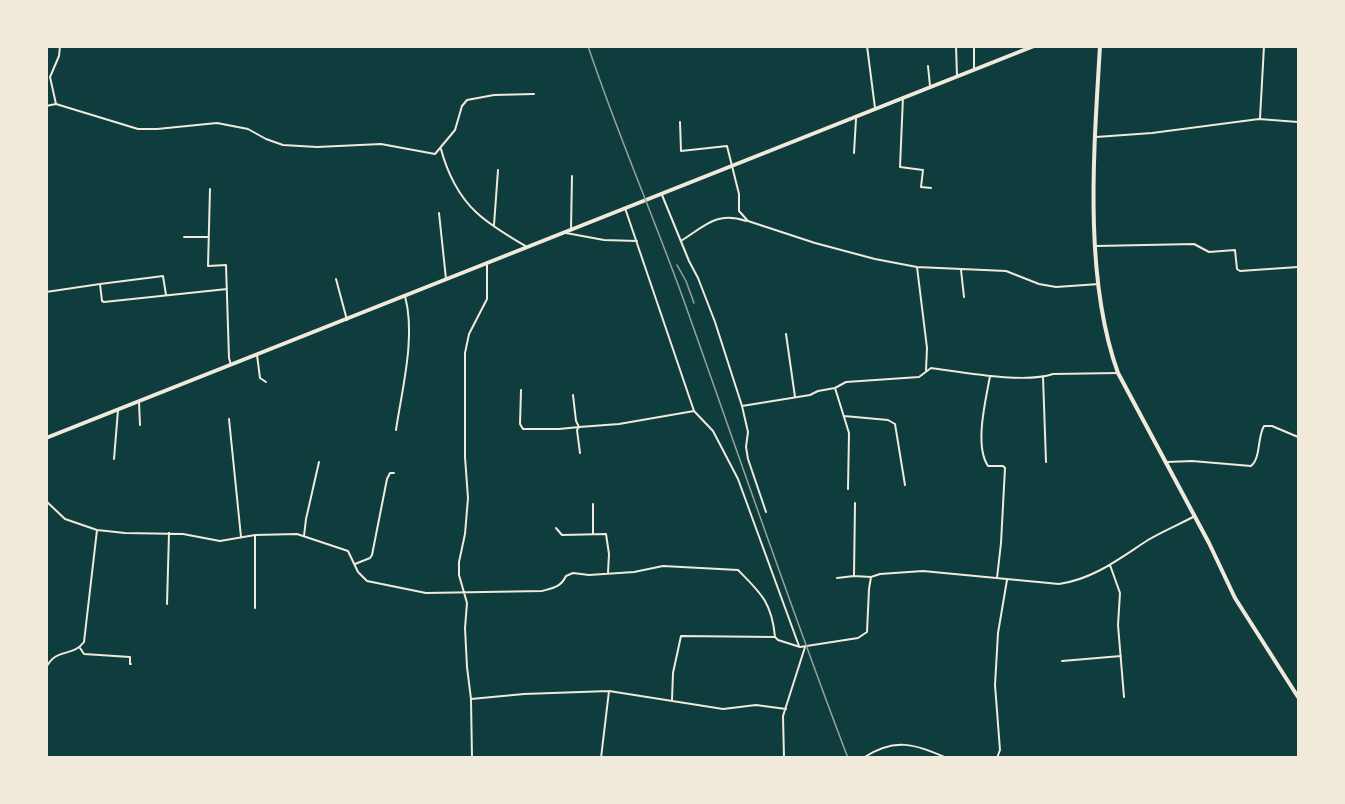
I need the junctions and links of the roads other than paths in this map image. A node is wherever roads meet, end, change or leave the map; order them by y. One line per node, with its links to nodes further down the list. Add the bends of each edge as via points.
1 (60, 46): 14 (street, via 50,77)
2 (867, 46): 16 (street)
3 (956, 46): 10 (street)
4 (974, 46): 9 (street)
5 (1034, 46): 9 (main road)
6 (1100, 46): 21 (main road)
7 (1264, 46): 18 (street)
8 (928, 66): 11 (street)
9 (974, 70): 10 (main road)
10 (957, 76): 11 (main road)
11 (930, 86): 13 (main road)
12 (534, 94): 22 (street, via 467,100 455,130)
13 (903, 97): 16 (main road); 27 (street, via 900,166 923,170 921,187)
14 (56, 104): 15 (street); 22 (street, via 138,129 217,123 248,129 283,145 381,144 435,154)
15 (46, 106)
16 (875, 108): 17 (main road)
17 (856, 116): 23 (street); 24 (main road)
18 (1260, 119): 20 (street); 21 (street)
19 (680, 122): 24 (street, via 681,151 728,146)
20 (1299, 122)
21 (1095, 138): 40 (main road)
22 (440, 148): 33 (street, via 456,188 476,213)
23 (854, 153)
24 (732, 166): 29 (main road); 32 (street, via 739,211)
25 (498, 170): 33 (street)
26 (572, 176): 34 (street)
27 (931, 188)
28 (210, 189): 37 (street)
29 (661, 193): 30 (main road); 39 (street)
30 (625, 208): 34 (main road); 38 (street)
31 (439, 213): 47 (street)
32 (748, 221): 39 (street, via 719,217); 43 (street, via 815,243)
33 (494, 225): 41 (street)
34 (571, 229): 35 (main road)
35 (563, 232): 38 (street); 41 (main road)
36 (184, 237): 37 (street)
37 (208, 237): 50 (street, via 208,266 226,265)
38 (637, 241): 71 (street)
39 (681, 241): 69 (street, via 715,322)
40 (1096, 246): 44 (street, via 1194,244 1209,252 1235,250 1240,271); 49 (main road)
41 (527, 247): 42 (main road)
42 (487, 262): 47 (main road); 107 (street, via 488,299 469,334 465,353 468,498 459,562)
43 (917, 267): 45 (street); 59 (street)
44 (1299, 267)
45 (962, 270): 49 (street, via 1006,271 1056,287); 54 (street)
46 (336, 279): 55 (street)
47 (446, 279): 53 (main road)
48 (100, 284): 51 (street); 52 (street, via 104,302); 52 (street, via 163,276)
49 (1099, 284): 60 (main road, via 1108,345)
50 (227, 289): 52 (street); 58 (street)
51 (46, 292)
52 (166, 295)
53 (405, 296): 55 (main road); 76 (street, via 408,341)
54 (964, 297)
55 (347, 320): 57 (main road)
56 (786, 334): 67 (street)
57 (257, 355): 58 (main road); 63 (street, via 260,378)
58 (231, 365): 68 (main road)
59 (926, 370): 61 (street); 64 (street, via 919,377 846,382)
60 (1118, 373): 62 (street); 83 (main road)
61 (990, 376): 62 (street); 105 (street, via 982,447 988,466 1005,468)
62 (1043, 377): 82 (street)
63 (266, 382)
64 (835, 388): 67 (street); 72 (street)
65 (521, 390): 75 (street, via 523,429)
66 (573, 395): 75 (street)
67 (795, 397): 69 (street)
68 (139, 402): 70 (main road); 74 (street)
69 (742, 406): 90 (street, via 748,432 748,459)
70 (118, 410): 78 (main road); 80 (street)
71 (694, 411): 75 (street); 111 (street, via 713,431 738,479)
72 (844, 416): 85 (street, via 895,424); 86 (street, via 849,433)
73 (229, 419): 98 (street)
74 (140, 425)
75 (579, 427): 79 (street)
76 (396, 430)
77 (1299, 437): 83 (street, via 1264,426 1251,466)
78 (46, 438)
79 (580, 453)
80 (114, 459)
81 (319, 462): 97 (street)
82 (1046, 462)
83 (1167, 462): 91 (main road)
84 (394, 473): 99 (street, via 387,478 372,555)
85 (905, 485)
86 (848, 489)
87 (46, 501): 93 (street, via 65,519)
88 (855, 503): 102 (street)
89 (593, 504): 95 (street)
90 (766, 512)
91 (1195, 516): 100 (street); 120 (main road, via 1235,598)
92 (556, 528): 95 (street, via 562,535)
93 (97, 530): 94 (street); 113 (street, via 84,642)
94 (169, 533): 98 (street, via 220,541); 108 (street)
95 (593, 534): 101 (street, via 606,534 608,538)
96 (255, 536): 97 (street); 98 (street); 109 (street)
97 (304, 536): 99 (street, via 348,551)
98 (241, 537)
99 (354, 564): 107 (street, via 367,581 426,592)
100 (1110, 565): 106 (street, via 1075,582); 114 (street, via 1120,593)
101 (608, 573): 107 (street, via 573,573 558,587 542,591); 110 (street, via 663,566 738,570 767,603)
102 (855, 576): 103 (street); 104 (street)
103 (871, 577): 105 (street, via 923,571); 112 (street, via 864,636)
104 (837, 578)
105 (997, 578): 106 (street)
106 (1007, 580): 129 (street, via 997,643)
107 (465, 592): 121 (street, via 466,667)
108 (167, 604)
109 (255, 608)
110 (775, 637): 111 (street); 122 (street, via 681,636)
111 (800, 647): 112 (street)
112 (805, 647): 123 (street)
113 (80, 648): 116 (street, via 84,654 130,657); 117 (street, via 52,657)
114 (1121, 656): 115 (street); 119 (street)
115 (1062, 661)
116 (131, 664)
117 (46, 668)
118 (609, 691): 121 (street); 122 (street); 125 (street)
119 (1124, 697)
120 (1299, 697)
121 (471, 699): 124 (street)
122 (672, 700): 123 (street, via 723,709 756,705)
123 (786, 709): 126 (street)
124 (472, 758)
125 (601, 758)
126 (784, 758)
127 (863, 758): 128 (street, via 891,744 904,743)
128 (947, 758)
129 (997, 758)

